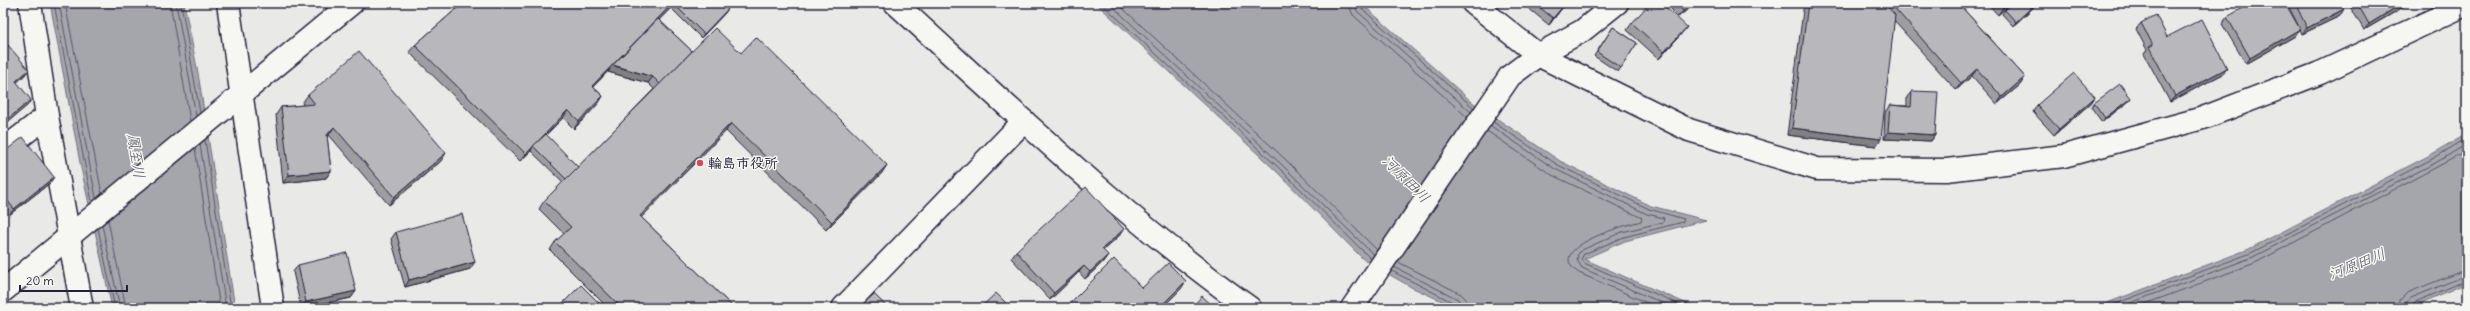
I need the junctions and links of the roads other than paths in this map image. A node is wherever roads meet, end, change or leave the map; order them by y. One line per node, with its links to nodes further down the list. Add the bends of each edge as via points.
1 (30, 3): 10 (street)
2 (228, 3): 9 (street)
3 (352, 3): 9 (street)
4 (896, 3): 11 (street)
5 (1473, 3): 8 (street)
6 (1617, 3): 8 (street, via 1582,31)
7 (2467, 4): 8 (street, via 2320,73 2203,118 2064,156 1947,170 1817,169 1689,130)
8 (1538, 55): 19 (street, via 1510,76)
9 (242, 96): 13 (street); 16 (street)
10 (47, 116): 12 (street); 13 (street)
11 (1024, 121): 17 (street); 18 (street, via 1196,269)
12 (3, 150)
13 (70, 236): 14 (street); 15 (street)
14 (3, 291)
15 (82, 308)
16 (273, 308)
17 (843, 308)
18 (1250, 308)
19 (1352, 308)

